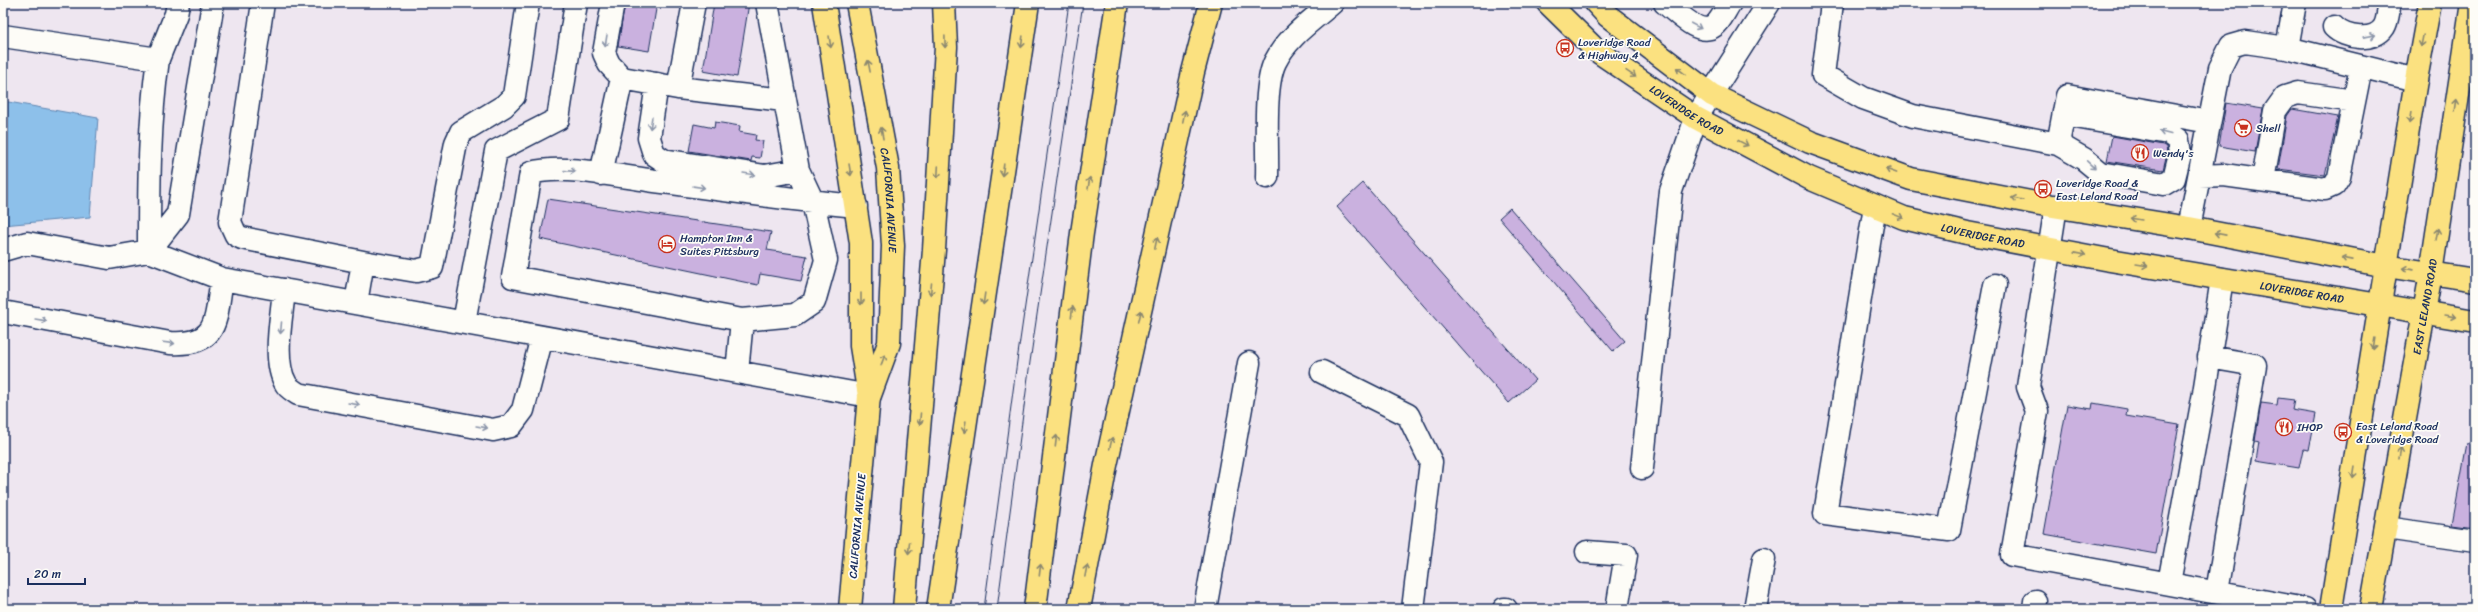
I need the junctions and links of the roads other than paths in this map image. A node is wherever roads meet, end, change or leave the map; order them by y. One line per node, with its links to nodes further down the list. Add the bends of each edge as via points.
1 (178, 3): 29 (street)
2 (213, 3): 55 (street, via 178,214)
3 (264, 3): 56 (street, via 230,214 231,226 236,235 242,238)
4 (528, 3): 56 (street, via 514,96 504,106 461,132 456,143 432,267 416,271)
5 (576, 3): 70 (street, via 558,119 496,151)
6 (612, 3): 32 (street, one-way to 32, via 604,54)
7 (694, 3): 35 (street)
8 (767, 3): 37 (street)
9 (824, 3): 49 (main road, CALIFORNIA AVENUE, one-way to 49)
10 (857, 3): 76 (main road, CALIFORNIA AVENUE, one-way to 10, via 889,343 893,246 888,168)
11 (944, 3): 85 (main road, one-way to 85, via 946,48 934,250)
12 (1028, 3): 86 (main road, one-way to 86)
13 (1117, 3): 87 (main road, one-way to 13, via 1082,233)
14 (1211, 3): 88 (main road, one-way to 14, via 1106,465 1193,72)
15 (1332, 3): 46 (street, via 1293,38 1275,62 1269,93)
16 (1548, 3): 40 (main road, LOVERIDGE ROAD, one-way to 40, via 1597,51)
17 (1596, 3): 36 (main road, one-way to 17, via 1608,16)
18 (1665, 3): 19 (street, one-way to 19, via 1693,25 1704,29 1715,25)
19 (1730, 3)
20 (1769, 3): 36 (street)
21 (1832, 3): 42 (street, via 1823,75 1864,98 1913,116)
22 (2295, 3): 28 (street)
23 (2390, 3): 26 (street, one-way to 23, via 2341,33 2362,37 2377,34 2385,26)
24 (2430, 3): 33 (main road, one-way to 33)
25 (2472, 3): 30 (main road, EAST LELAND ROAD)
26 (2334, 27)
27 (3, 36): 29 (street)
28 (2287, 48): 31 (street); 41 (street, via 2245,42 2231,46 2220,68)
29 (158, 59): 55 (street, via 149,151)
30 (2469, 61): 58 (main road, EAST LELAND ROAD, one-way to 30)
31 (2361, 67): 33 (street); 38 (street)
32 (622, 78): 34 (street); 44 (street)
33 (2416, 80): 57 (main road, one-way to 57)
34 (657, 84): 35 (street); 43 (street, one-way to 43, via 649,138 654,154 663,160 765,176)
35 (678, 88): 37 (street)
36 (1712, 95): 40 (street); 51 (main road, one-way to 36, via 1912,179 1810,142)
37 (784, 100): 43 (street)
38 (2354, 101): 47 (street, via 2298,93 2285,97 2275,111); 47 (street, via 2339,177 2334,185 2325,189)
39 (2064, 115): 41 (street, via 2067,96); 42 (street); 42 (street, one-way to 39, via 2084,159 2101,173 2158,185 2174,178 2179,158 2178,140 2168,132)
40 (1696, 118): 50 (main road, LOVERIDGE ROAD, one-way to 50, via 1809,178); 77 (street, via 1671,191)
41 (2209, 122): 45 (street)
42 (2058, 144)
43 (798, 170): 48 (street)
44 (601, 174): 48 (street, one-way to 48); 68 (street, one-way to 44, via 513,277 532,173 543,169)
45 (2199, 176): 47 (street, via 2224,175); 52 (street)
46 (1267, 177)
47 (2263, 180)
48 (813, 202): 49 (street); 68 (street, via 826,260 814,302 795,315)
49 (856, 206): 76 (main road, CALIFORNIA AVENUE, one-way to 76, via 861,243 861,346)
50 (1876, 206): 53 (main road, LOVERIDGE ROAD, one-way to 53, via 1904,218); 62 (street, via 1825,514 1949,530)
51 (2056, 206): 52 (main road, one-way to 51); 53 (street)
52 (2189, 228): 57 (main road, one-way to 52)
53 (2049, 249): 60 (main road, LOVERIDGE ROAD, one-way to 60); 82 (street, via 2028,387 2037,411 2012,555)
54 (3, 250): 55 (street, via 27,243 109,258)
55 (149, 251): 59 (street)
56 (363, 262): 64 (street)
57 (2386, 266): 58 (main road, one-way to 57); 65 (main road)
58 (2431, 272): 61 (main road); 67 (main road, EAST LELAND ROAD)
59 (222, 278): 63 (street); 66 (street, one-way to 59, via 154,341 189,345 204,339 214,326)
60 (2222, 278): 65 (main road, LOVERIDGE ROAD); 72 (street)
61 (2475, 280)
62 (1994, 285)
63 (284, 290): 64 (street); 71 (street, one-way to 71, via 280,372 286,386 305,396 493,430 511,426 523,410)
64 (356, 303): 70 (street)
65 (2380, 305): 67 (main road, LOVERIDGE ROAD); 94 (main road, one-way to 94)
66 (3, 312)
67 (2425, 312): 69 (main road, LOVERIDGE ROAD, one-way to 69); 78 (main road, EAST LELAND ROAD, one-way to 67)
68 (742, 320): 74 (street)
69 (2475, 321)
70 (464, 322): 71 (street)
71 (542, 337): 74 (street)
72 (2209, 357): 82 (street); 83 (street, via 2256,365)
73 (1249, 363): 89 (street)
74 (737, 372): 76 (street)
75 (1322, 372): 90 (street, via 1408,415 1431,462)
76 (869, 396): 84 (main road, CALIFORNIA AVENUE)
77 (1642, 468)
78 (2386, 528): 79 (street); 95 (main road, EAST LELAND ROAD)
79 (2475, 541)
80 (1587, 552): 91 (street, via 1626,555)
81 (1764, 559): 92 (street)
82 (2169, 583): 83 (street)
83 (2217, 592): 93 (street)
84 (850, 609)
85 (904, 609)
86 (938, 609)
87 (1035, 609)
88 (1079, 609)
89 (1205, 609)
90 (1413, 609)
91 (1617, 609)
92 (1755, 609)
93 (2305, 609)
94 (2331, 609)
95 (2371, 609)

